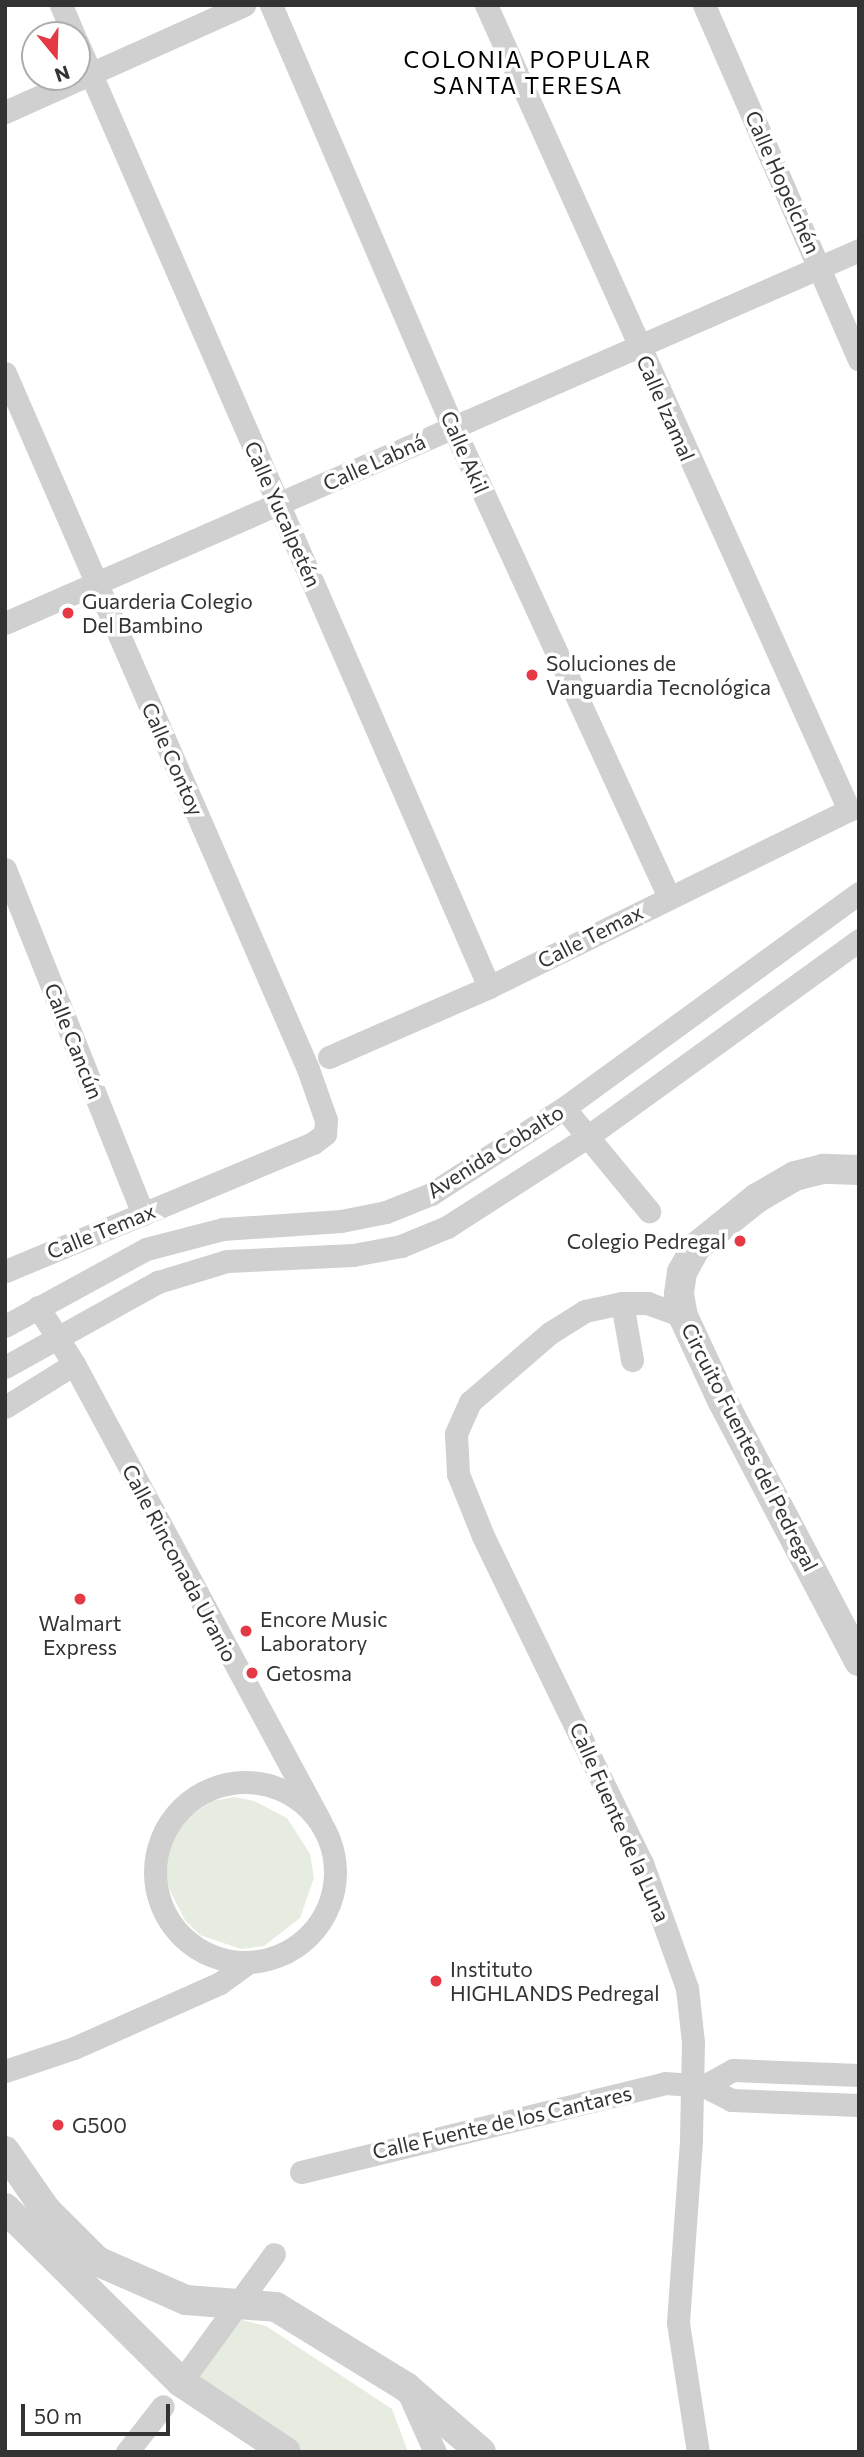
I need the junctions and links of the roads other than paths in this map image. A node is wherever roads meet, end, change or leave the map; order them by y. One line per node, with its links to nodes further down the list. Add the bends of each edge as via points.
1 (244, 5): 5 (street)
2 (271, 5): 13 (street, Calle Akil)
3 (486, 5): 10 (street, Calle Izamal)
4 (704, 5): 9 (street, Calle Hopelchén)
5 (91, 74): 14 (street, Calle Yucalpetén)
6 (53, 91): 7 (street)
7 (5, 112)
8 (859, 250): 9 (street, Calle Labná)
9 (820, 267): 10 (street, Calle Labná); 11 (street, Calle Hopelchén)
10 (638, 346): 13 (street, Calle Labná); 17 (street, Calle Izamal)
11 (859, 360)
12 (5, 373): 15 (street, Calle Contoy)
13 (453, 427): 14 (street, Calle Labná); 20 (street, Calle Akil)
14 (278, 504): 15 (street, Calle Labná); 22 (street, Calle Yucalpetén)
15 (96, 583): 16 (street, Calle Labná); 26 (street, Calle Contoy, via 308,1069 326,1120 325,1133)
16 (5, 623)
17 (849, 810): 20 (street, Calle Temax)
18 (5, 869): 29 (street, Calle Cancún)
19 (859, 893): 24 (street, Avenida Cobalto)
20 (668, 895): 22 (street, Calle Temax)
21 (859, 940): 25 (street, Avenida Cobalto)
22 (489, 987): 23 (street, Calle Temax)
23 (329, 1057)
24 (564, 1108): 25 (street); 32 (street, Avenida Cobalto, via 441,1188 386,1212 341,1221 223,1229 146,1249)
25 (587, 1137): 28 (street); 35 (street, Avenida Cobalto, via 503,1195 401,1246 352,1255 227,1261 158,1282)
26 (313, 1143): 29 (street, Calle Temax)
27 (859, 1170): 33 (street, Circuito Fuentes del Pedregal, via 823,1169 795,1176 726,1221 696,1247 682,1272)
28 (649, 1211)
29 (143, 1214): 30 (street, Calle Temax)
30 (5, 1270)
31 (622, 1303): 33 (street, Calle Fuente de la Luna, via 649,1303); 36 (street); 45 (street, Calle Fuente de la Luna, via 585,1311 551,1332 470,1402 456,1434 458,1474 642,1863 669,1931 687,1988)
32 (38, 1307): 34 (street, Avenida Cobalto); 35 (street, Calle Rinconada Uranio)
33 (683, 1316): 40 (street, Circuito Fuentes del Pedregal, via 722,1401)
34 (5, 1325)
35 (58, 1336): 37 (street, Calle Rinconada Uranio); 38 (street, Avenida Cobalto)
36 (632, 1360)
37 (74, 1364): 39 (street); 41 (street, Calle Rinconada Uranio)
38 (5, 1367)
39 (5, 1407)
40 (859, 1661)
41 (320, 1821): 42 (street, via 332,1846 336,1873 325,1912 300,1944 275,1957); 42 (street, via 270,1784 239,1781 208,1788 182,1806 163,1831 153,1861 155,1892 168,1921 189,1944 208,1954)
42 (248, 1963): 43 (street, via 220,1983 74,2048)
43 (5, 2071)
44 (859, 2075): 45 (street, Calle Fuente de los Cantares, via 733,2070)
45 (698, 2085): 46 (street, Calle Fuente de los Cantares, via 731,2101); 48 (street, Calle Fuente de los Cantares, via 665,2083); 59 (street, Calle Fuente de la Luna, via 678,2323)
46 (859, 2105)
47 (5, 2151): 51 (street, via 46,2210 97,2261 186,2300)
48 (301, 2172)
49 (5, 2208): 52 (street)
50 (274, 2253): 51 (street)
51 (237, 2302): 52 (street); 53 (street, via 276,2307)
52 (181, 2382): 56 (street)
53 (406, 2386): 57 (street); 58 (street)
54 (163, 2406): 55 (street)
55 (127, 2452)
56 (286, 2452)
57 (435, 2452)
58 (481, 2452)
59 (698, 2452)

